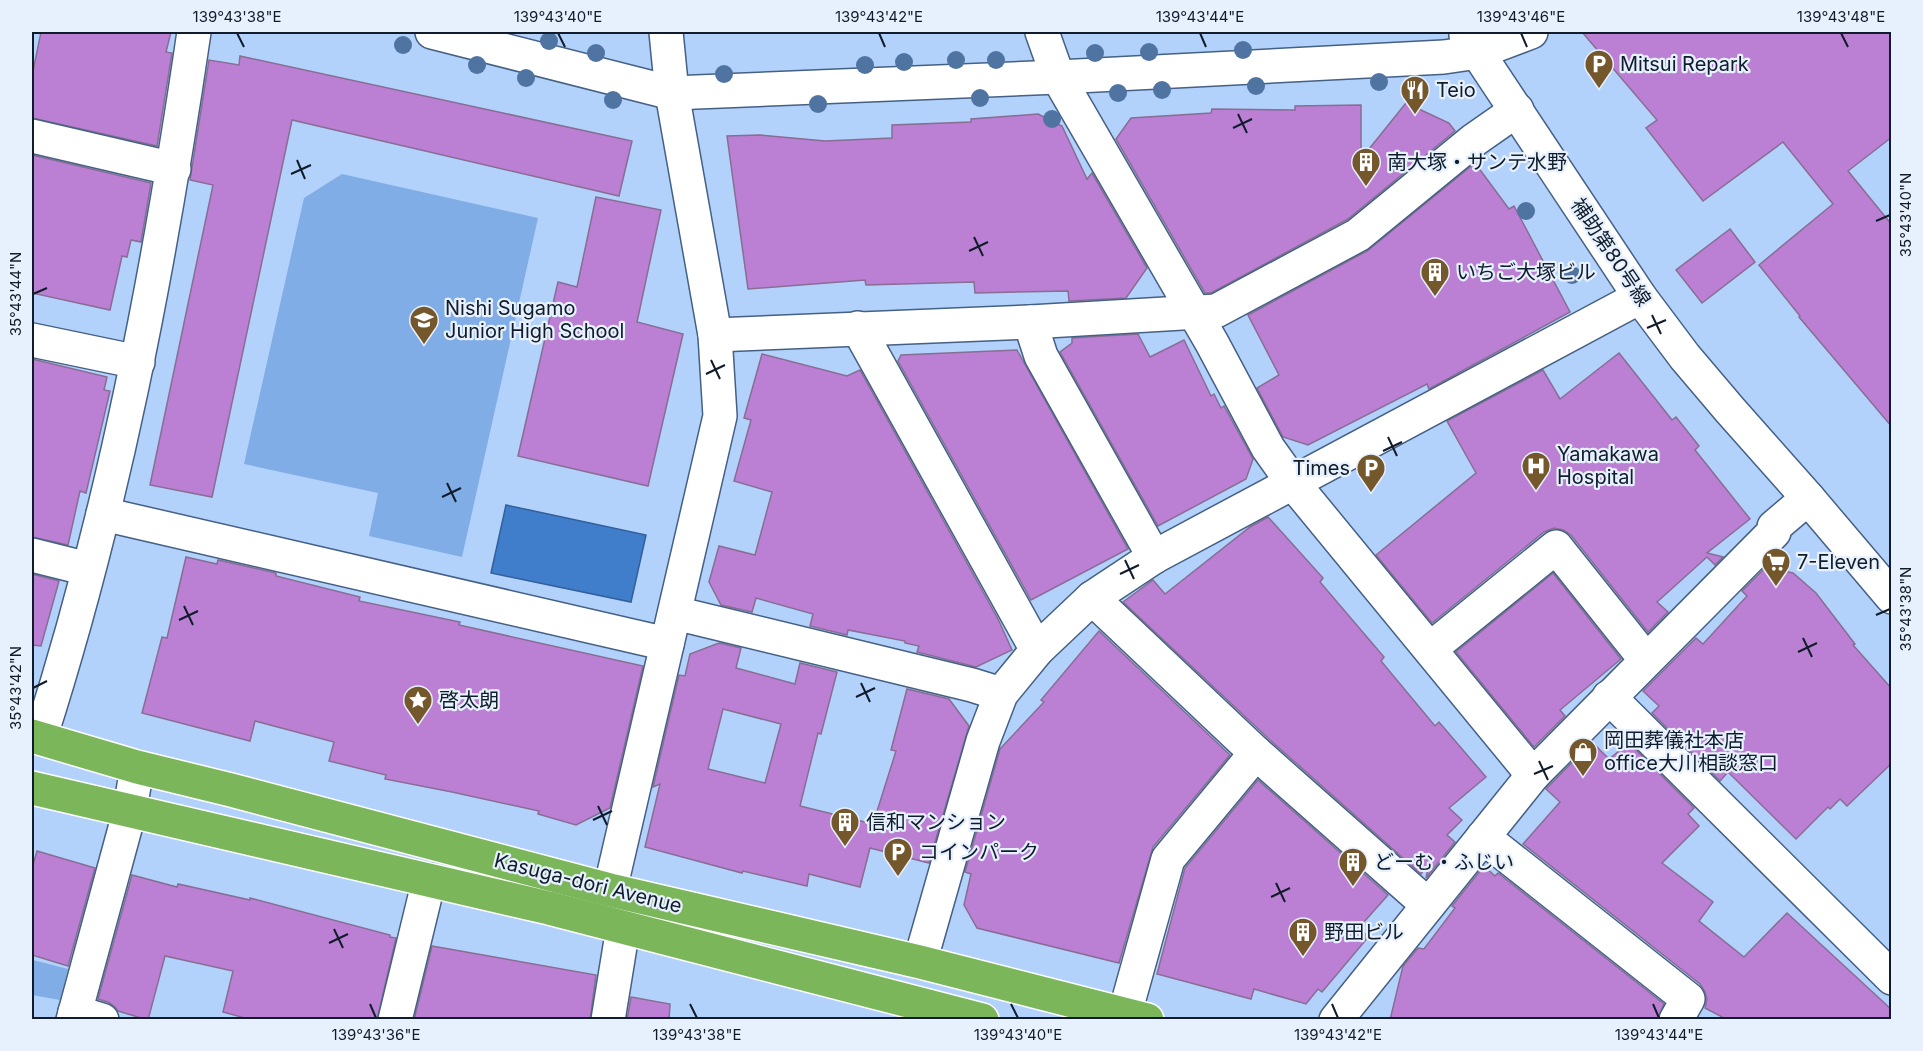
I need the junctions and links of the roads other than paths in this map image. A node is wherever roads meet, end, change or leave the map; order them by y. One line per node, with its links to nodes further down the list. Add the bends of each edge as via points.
1 (194, 32): 11 (street)
2 (432, 32): 8 (street)
3 (666, 32): 8 (street)
4 (1042, 32): 7 (street)
5 (1531, 32): 6 (street)
6 (1471, 42): 7 (street, via 1414,60); 9 (street, 補助第80号線)
7 (1058, 78): 8 (street); 13 (street)
8 (672, 93): 16 (street)
9 (1517, 110): 12 (street, 補助第80号線); 13 (street, via 1358,235 1216,311)
10 (32, 136): 11 (street)
11 (174, 169): 18 (street)
12 (1640, 297): 19 (street); 20 (street, 補助第80号線, via 1685,357)
13 (1193, 312): 14 (street); 19 (street, via 1268,448)
14 (1030, 322): 15 (street); 23 (street, via 1041,356)
15 (858, 328): 16 (street); 30 (street)
16 (715, 335): 27 (street, via 720,416)
17 (32, 340): 18 (street)
18 (138, 362): 21 (street)
19 (1293, 483): 23 (street); 29 (street)
20 (1808, 498): 25 (street, 補助第80号線); 31 (street, via 1774,527 1774,532)
21 (103, 514): 24 (street); 28 (street)
22 (32, 555): 24 (street)
23 (1154, 557): 26 (street)
24 (88, 569): 34 (street)
25 (1887, 582)
26 (1092, 598): 30 (street); 35 (street)
27 (675, 613): 28 (street); 32 (street)
28 (667, 644): 42 (street)
29 (1430, 649): 31 (street, via 1556,547); 37 (street)
30 (1037, 650): 32 (street)
31 (1646, 660): 33 (street)
32 (1001, 694): 45 (street, via 983,741)
33 (1609, 697): 37 (street); 46 (street)
34 (36, 737): 36 (highway, Kasuga-dori Avenue)
35 (1256, 753): 43 (street); 47 (street, via 1168,859)
36 (137, 767): 39 (street); 42 (highway, Kasuga-dori Avenue)
37 (1533, 775): 40 (street)
38 (32, 788): 39 (highway, Kasuga-dori Avenue)
39 (130, 810): 41 (highway, Kasuga-dori Avenue); 48 (street)
40 (1483, 837): 43 (street); 53 (street, via 1688,999)
41 (429, 880): 44 (highway, Kasuga-dori Avenue); 49 (street)
42 (610, 890): 45 (highway, Kasuga-dori Avenue)
43 (1428, 905): 52 (street)
44 (623, 928): 50 (street); 51 (highway, Kasuga-dori Avenue)
45 (920, 962): 47 (highway, Kasuga-dori Avenue)
46 (1892, 978)
47 (1136, 1016)
48 (83, 1017)
49 (395, 1020)
50 (608, 1020)
51 (982, 1020)
52 (1336, 1020)
53 (1676, 1020)

